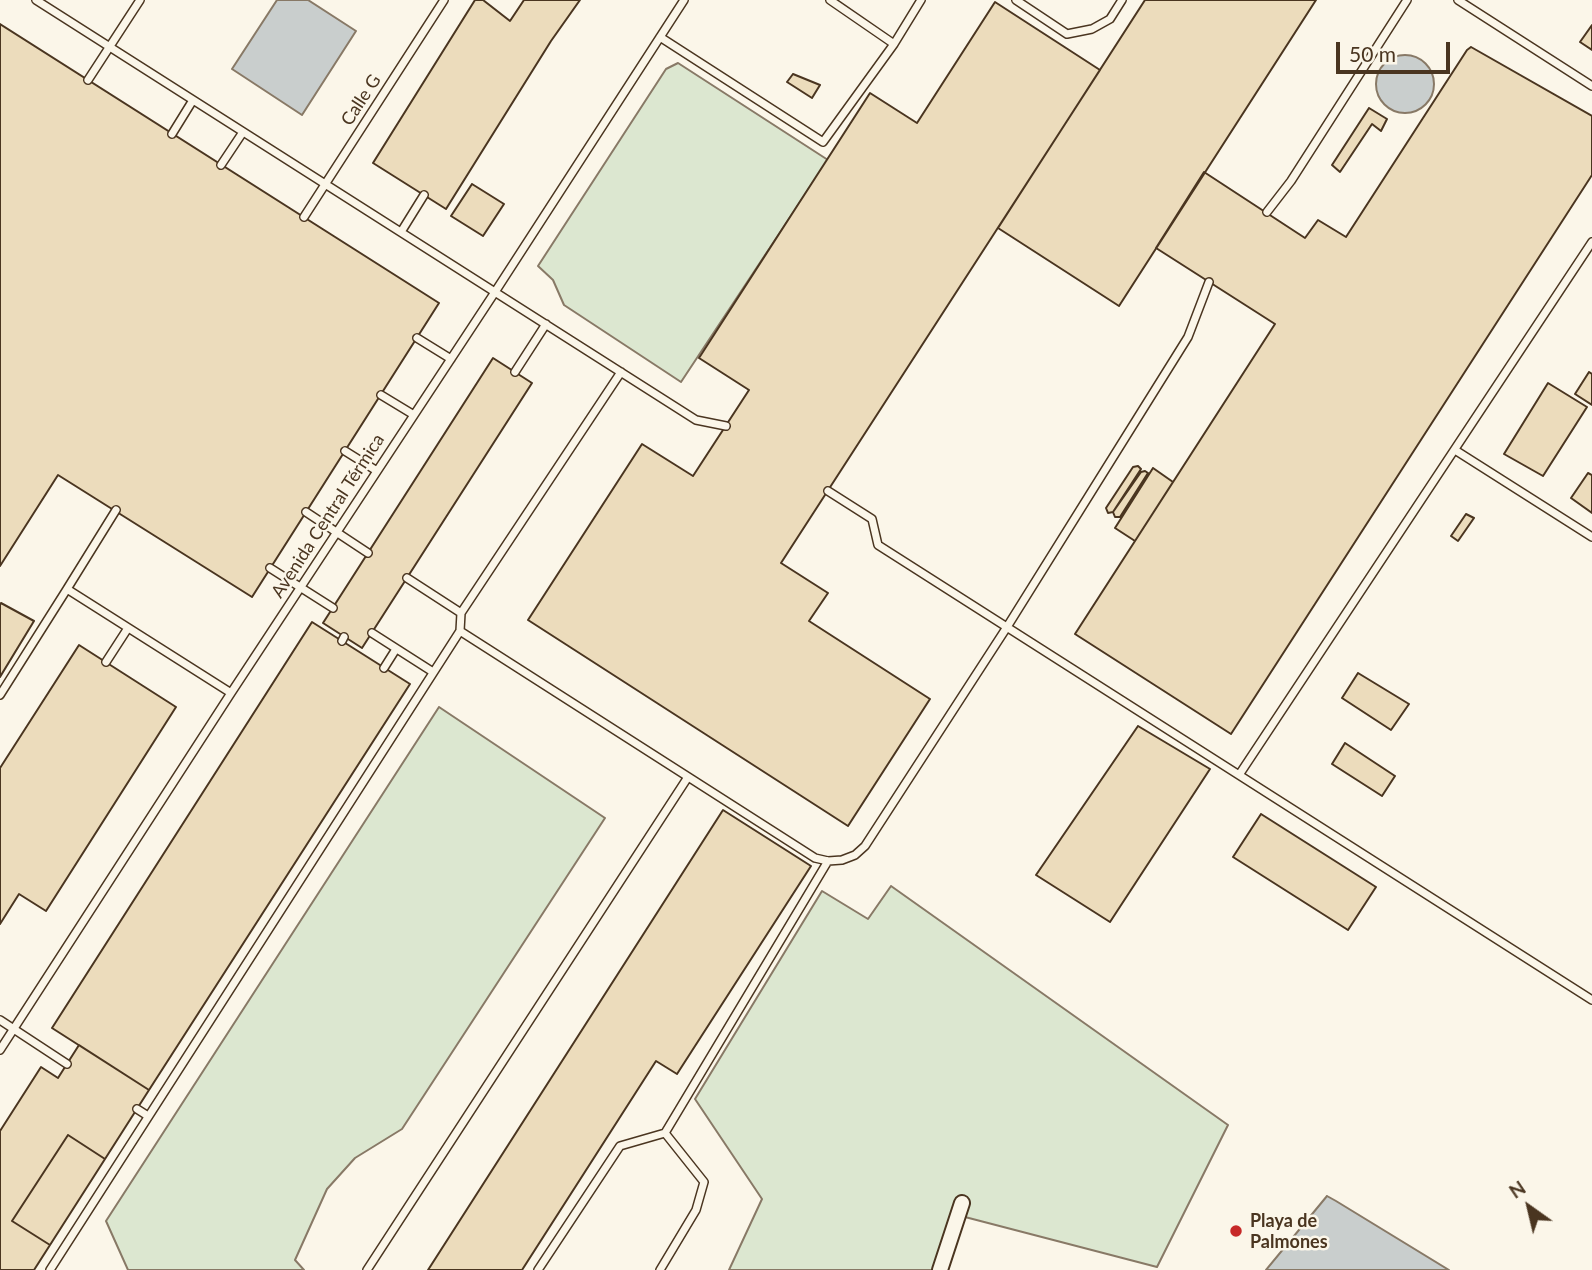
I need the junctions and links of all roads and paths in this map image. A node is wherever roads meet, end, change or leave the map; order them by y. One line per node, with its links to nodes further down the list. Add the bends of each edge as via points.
1 (36, 0): 13 (lane)
2 (140, 0): 13 (lane)
3 (444, 0): 20 (lane, Calle G)
4 (684, 0): 11 (lane, Avenida Central Térmica)
5 (830, 0): 12 (lane)
6 (921, 0): 12 (lane)
7 (1016, 0): 8 (lane, via 1067,34 1093,29 1110,19)
8 (1122, 0)
9 (1407, 0): 22 (lane)
10 (1458, 0): 15 (lane)
11 (660, 37): 12 (lane, via 822,142); 29 (lane, Avenida Central Térmica)
12 (894, 44)
13 (109, 47): 14 (lane); 16 (lane)
14 (88, 80)
15 (1592, 86)
16 (193, 100): 17 (lane); 18 (lane)
17 (243, 132): 19 (lane); 20 (lane)
18 (172, 134)
19 (221, 165)
20 (326, 184): 23 (lane, Calle G); 24 (lane)
21 (424, 195): 24 (lane)
22 (1267, 212)
23 (304, 217)
24 (401, 232): 29 (lane)
25 (1592, 242): 26 (lane)
26 (1583, 257): 27 (lane); 38 (lane)
27 (1592, 263)
28 (1209, 282): 53 (lane, via 1188,337)
29 (495, 292): 30 (lane); 32 (lane, Avenida Central Térmica)
30 (546, 324): 33 (lane); 34 (lane)
31 (417, 338): 32 (lane)
32 (451, 359): 36 (lane, Avenida Central Térmica)
33 (515, 372)
34 (621, 372): 37 (lane, via 696,420); 52 (lane)
35 (381, 395): 36 (lane)
36 (414, 415): 40 (lane, Avenida Central Térmica)
37 (726, 425)
38 (1455, 450): 45 (lane); 63 (lane)
39 (345, 451): 40 (lane)
40 (377, 471): 44 (lane, Avenida Central Térmica)
41 (828, 491): 53 (lane, via 872,519 878,545)
42 (116, 510): 50 (lane)
43 (306, 512): 44 (lane)
44 (337, 532): 46 (lane); 49 (lane, Avenida Central Térmica)
45 (1592, 537)
46 (368, 553)
47 (270, 568): 49 (lane)
48 (407, 578): 52 (lane)
49 (300, 587): 51 (lane); 61 (lane, Avenida Central Térmica)
50 (68, 589): 54 (lane); 62 (lane)
51 (332, 608)
52 (461, 613): 55 (lane)
53 (1007, 627): 63 (lane); 65 (lane, via 865,846 855,855)
54 (128, 628): 58 (lane); 61 (lane)
55 (460, 631): 60 (lane); 64 (lane)
56 (372, 633): 57 (lane)
57 (396, 649): 59 (lane); 60 (lane)
58 (106, 662)
59 (384, 668)
60 (433, 672): 72 (lane)
61 (230, 693): 68 (lane, Avenida Central Térmica)
62 (0, 695)
63 (1239, 775): 66 (lane)
64 (688, 777): 65 (lane, via 815,858); 76 (lane)
65 (828, 861): 73 (lane)
66 (1592, 1000)
67 (0, 1020): 68 (lane)
68 (14, 1029): 69 (lane, Avenida Central Térmica); 70 (lane)
69 (0, 1050)
70 (67, 1064)
71 (137, 1109): 72 (lane)
72 (148, 1116): 75 (lane)
73 (665, 1133): 77 (lane, via 620,1146); 78 (lane, via 704,1182 695,1210)
74 (962, 1203): 79 (street)
75 (50, 1270)
76 (367, 1270)
77 (538, 1270)
78 (660, 1270)
79 (940, 1270)

